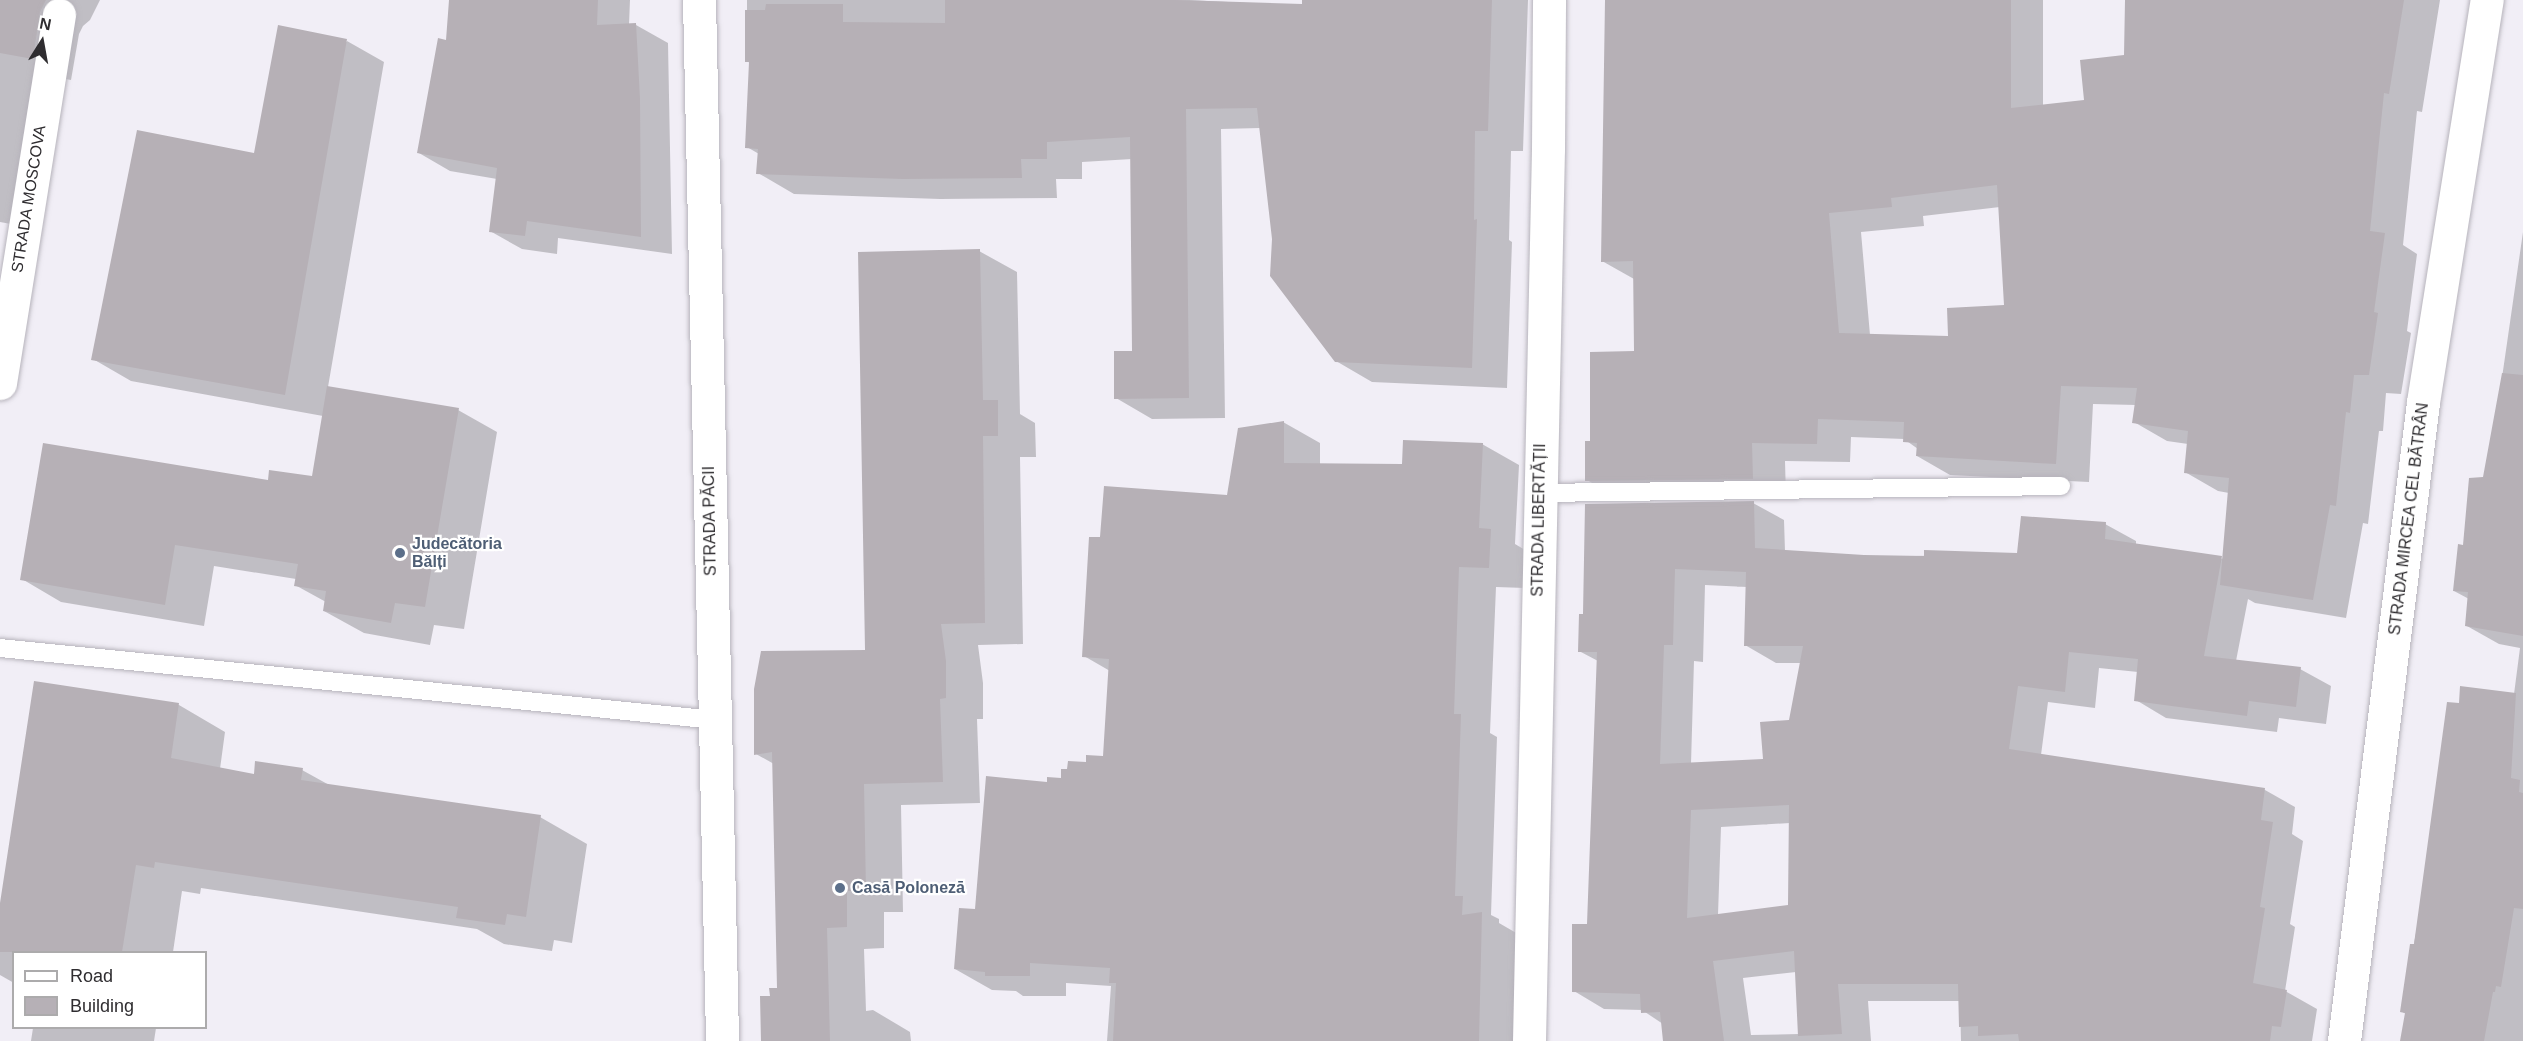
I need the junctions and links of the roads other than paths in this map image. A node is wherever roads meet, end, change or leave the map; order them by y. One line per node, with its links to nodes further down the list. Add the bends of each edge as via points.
1 (699, 0): 9 (street, STRADA PĂCII)
2 (1549, 0): 7 (street, STRADA LIBERTĂȚII)
3 (2487, 0): 12 (street, STRADA MIRCEA CEL BĂTRÂN, via 2423,402)
4 (59, 15): 5 (street, STRADA MOSCOVA)
5 (0, 383)
6 (2061, 486): 7 (lane)
7 (1539, 493): 11 (street, STRADA LIBERTĂȚII)
8 (0, 648): 9 (lane)
9 (715, 720): 10 (street, STRADA PĂCII)
10 (722, 1041)
11 (1529, 1041)
12 (2344, 1041)

